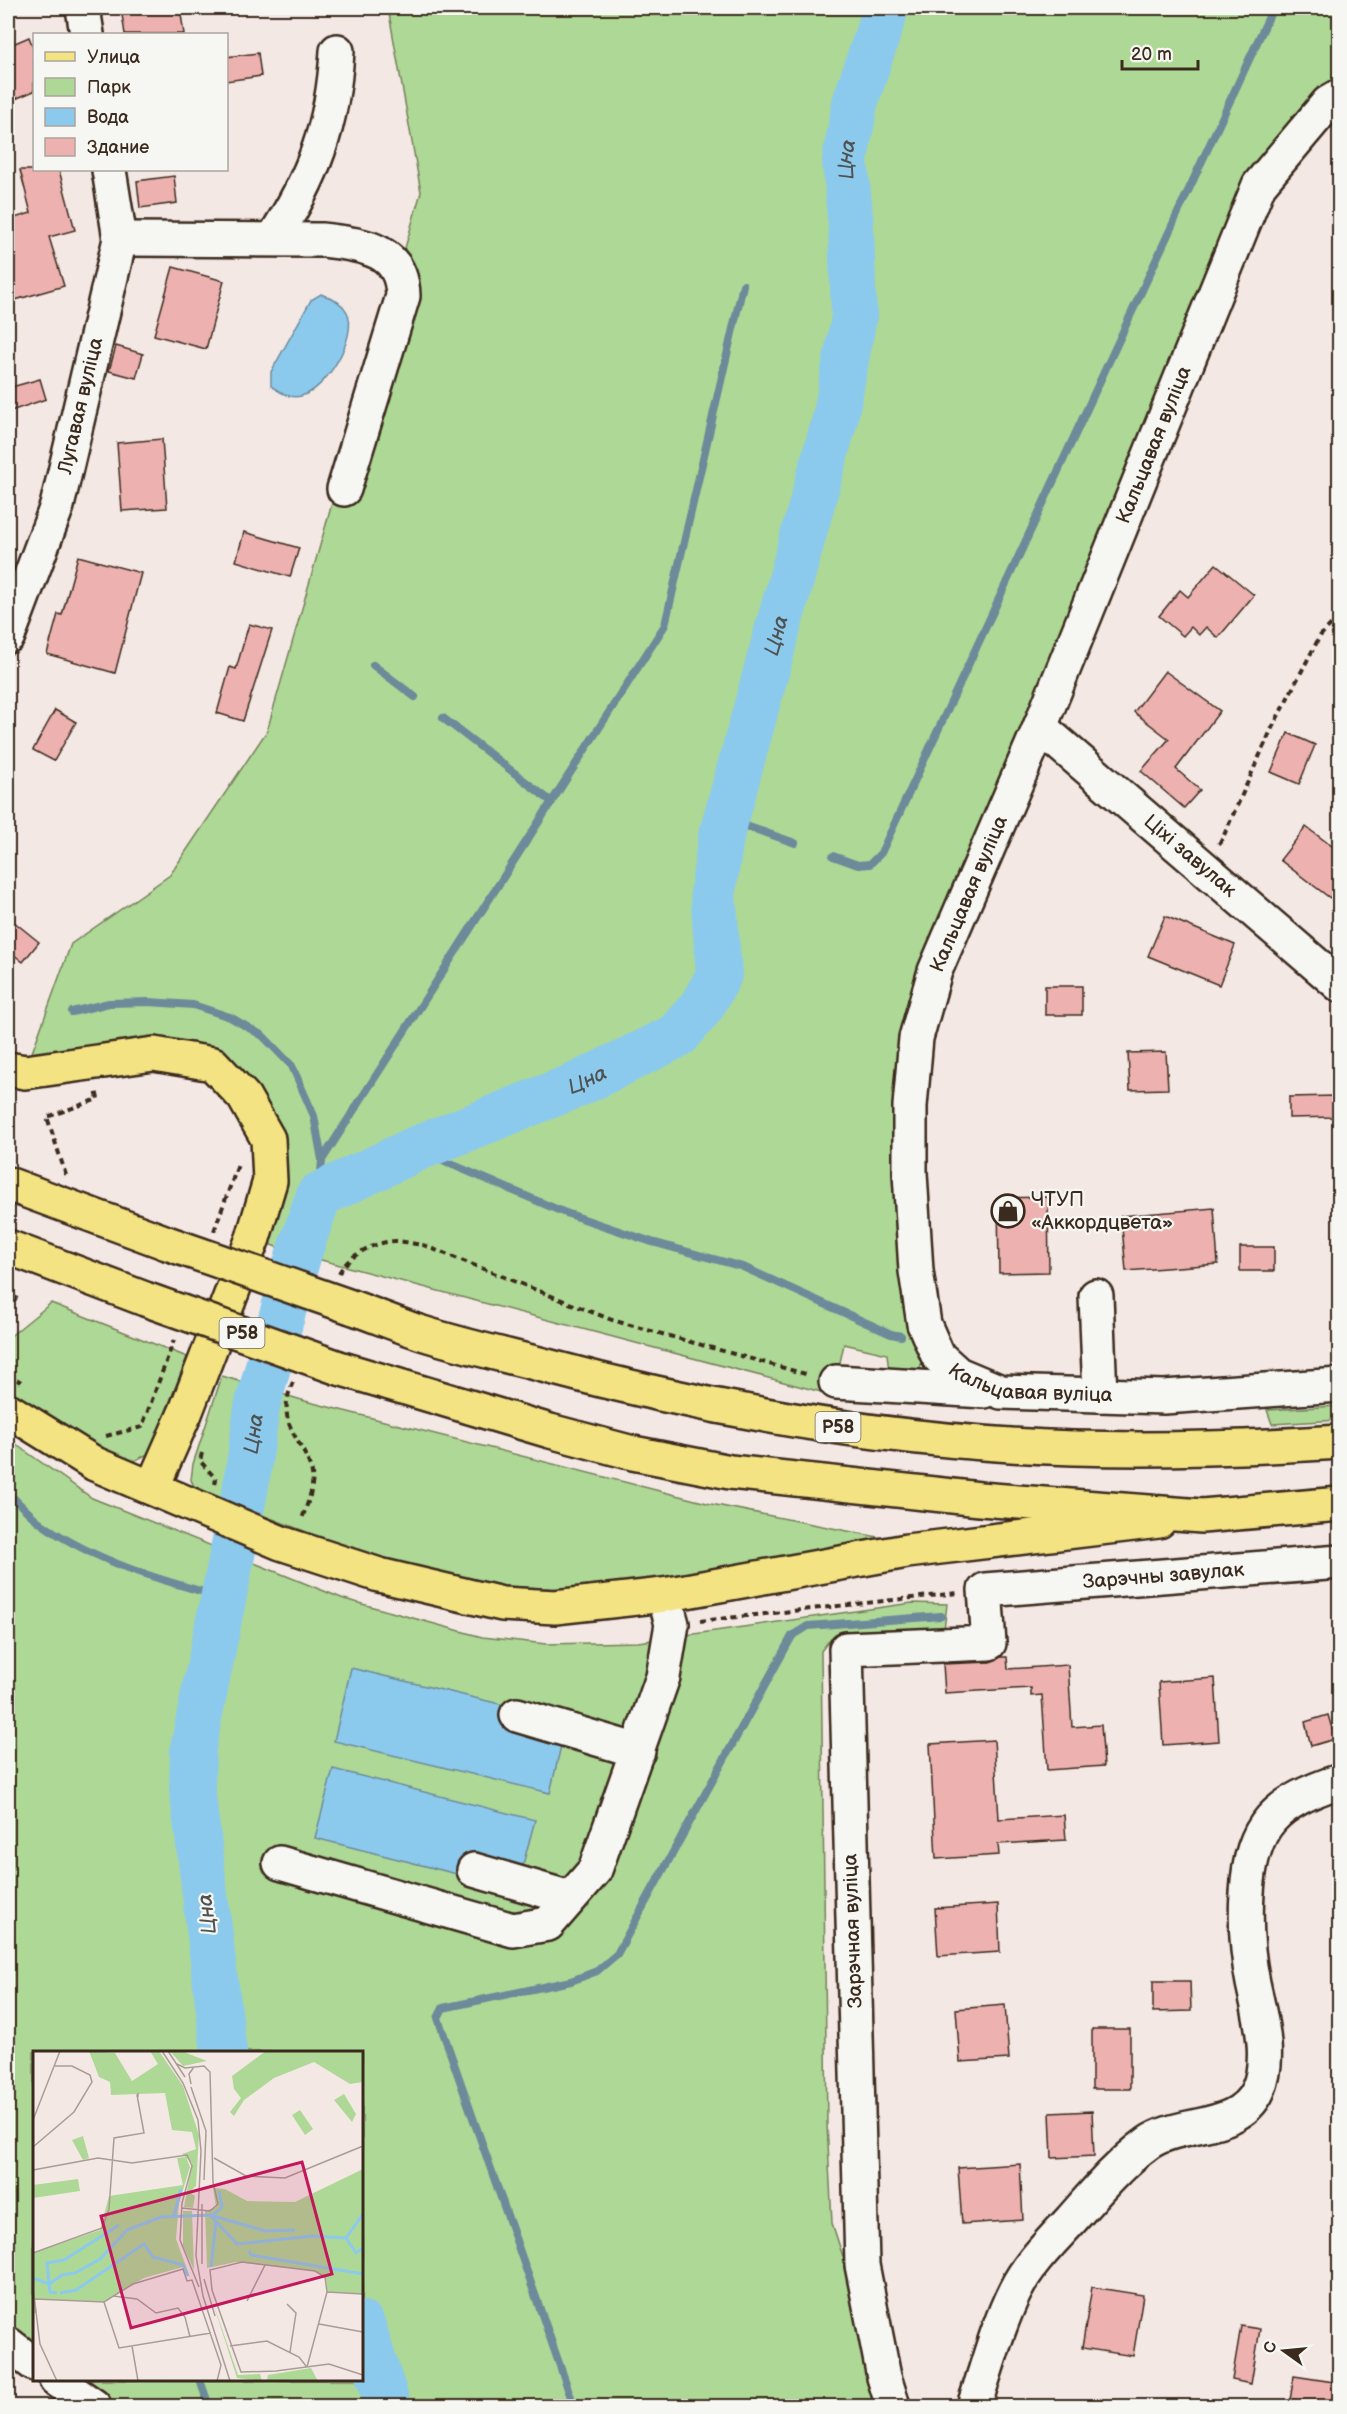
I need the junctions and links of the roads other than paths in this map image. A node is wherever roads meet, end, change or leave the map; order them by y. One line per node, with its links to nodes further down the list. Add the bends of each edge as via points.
1 (83, 8): 2 (street)
2 (87, 33)
3 (336, 51): 7 (street, via 326,125 313,168)
4 (1340, 96): 10 (street, Кальцавая вуліца, via 1328,103 1259,185)
5 (109, 171): 6 (street, Лугавая вуліца)
6 (120, 238): 7 (street); 9 (street, Лугавая вуліца, via 57,506)
7 (273, 239): 8 (street, via 352,243 381,252 403,279 403,296)
8 (344, 489)
9 (8, 636)
10 (1040, 727): 11 (street, Ціхі завулак); 18 (street, Кальцавая вуліца, via 936,971 916,1038 910,1106 915,1260 924,1324 938,1356 958,1374)
11 (1340, 986)
12 (8, 1069): 22 (main road, via 25,1072 154,1054 213,1064 244,1097 268,1138 270,1181 253,1238)
13 (8, 1184): 21 (main road, Р58, bridge, via 422,1333 605,1382 770,1417 878,1433 1012,1445 1264,1447)
14 (8, 1247): 24 (main road, Р58, bridge, via 339,1368 633,1453 730,1472 980,1499)
15 (1096, 1296): 19 (street)
16 (836, 1382): 18 (street)
17 (1340, 1385): 19 (street, Кальцавая вуліца, via 1164,1397)
18 (1001, 1392): 19 (street, Кальцавая вуліца)
19 (1100, 1395)
20 (8, 1410): 22 (main road, via 95,1464)
21 (1340, 1442)
22 (152, 1488): 27 (main road, via 281,1543 379,1575 502,1604 555,1607)
23 (1340, 1504): 24 (main road, Р58)
24 (1202, 1516): 27 (main road, via 907,1551)
25 (1340, 1562): 26 (street, Зарэчны завулак)
26 (985, 1590): 38 (street, Зарэчная вуліца, via 989,1643 846,1649 862,2265)
27 (664, 1595): 29 (street, via 672,1624 663,1677)
28 (517, 1715): 29 (street)
29 (638, 1750): 33 (street, via 595,1870)
30 (1340, 1781): 39 (street, via 1297,1799 1274,1816 1256,1840 1251,1857 1246,1910 1248,1946 1264,2046 1258,2090 1245,2108 1232,2117 1173,2130 1149,2142 1114,2172 1035,2260 1015,2290)
31 (280, 1863): 33 (street, via 513,1930 548,1923)
32 (474, 1870): 33 (street)
33 (570, 1898)
34 (8, 2344): 35 (street)
35 (33, 2363)
36 (60, 2381): 37 (street)
37 (94, 2406)
38 (893, 2406)
39 (974, 2406)

